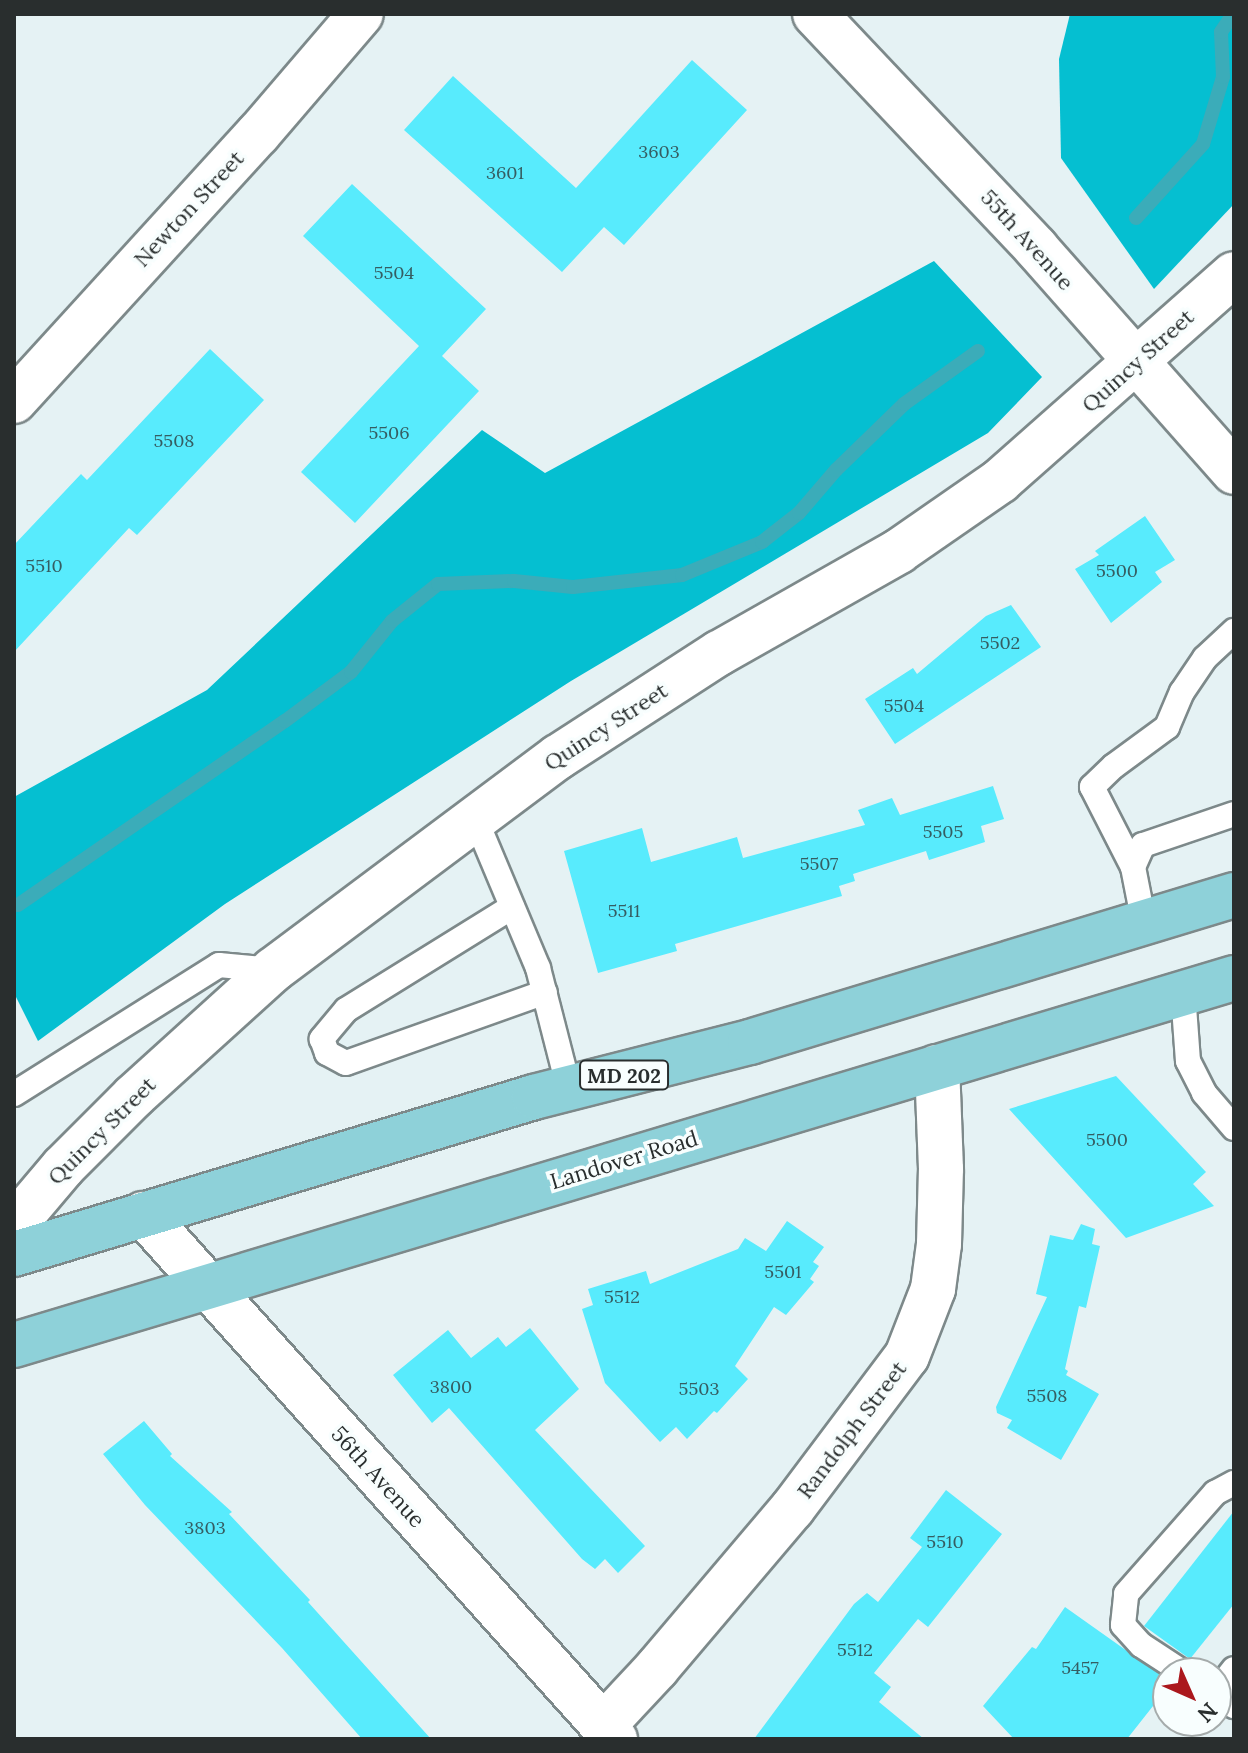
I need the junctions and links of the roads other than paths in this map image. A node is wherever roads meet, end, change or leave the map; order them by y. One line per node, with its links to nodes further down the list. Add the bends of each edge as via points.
1 (361, 14): 5 (street, Newton Street)
2 (815, 14): 4 (street, 55th Avenue, via 1036,248)
3 (1234, 274): 4 (street, Quincy Street)
4 (1136, 363): 6 (street, 55th Avenue); 9 (street, Quincy Street, via 1000,481 924,534 719,653 558,757)
5 (14, 401)
6 (1234, 472)
7 (1234, 631): 10 (lane, via 1205,658 1167,727 1092,787)
8 (1234, 814): 10 (lane, via 1143,845)
9 (475, 818): 12 (lane); 14 (street, Quincy Street)
10 (1133, 867): 13 (lane)
11 (1234, 895): 13 (main road, MD 202)
12 (512, 907): 16 (lane); 16 (lane, via 346,1010 322,1039 327,1053 346,1063)
13 (1144, 923): 19 (main road, MD 202, via 750,1042)
14 (273, 970): 20 (lane, via 219,965); 23 (street, Quincy Street, via 134,1096)
15 (1234, 978): 17 (main road, Landover Road)
16 (545, 992): 19 (lane)
17 (1183, 993): 18 (main road, Landover Road); 21 (lane, via 1188,1061 1204,1093)
18 (937, 1067): 25 (main road, Landover Road); 29 (street, Randolph Street, via 939,1244 933,1289 907,1356 792,1509)
19 (569, 1089): 22 (main road, MD 202)
20 (14, 1094)
21 (1234, 1128)
22 (143, 1214): 24 (main road, MD 202); 25 (street, 56th Avenue)
23 (14, 1225)
24 (14, 1254)
25 (205, 1285): 26 (main road, Landover Road); 29 (street, 56th Avenue)
26 (14, 1345)
27 (1234, 1483): 28 (lane, via 1215,1493 1126,1594 1123,1625)
28 (1159, 1657)
29 (609, 1732)

